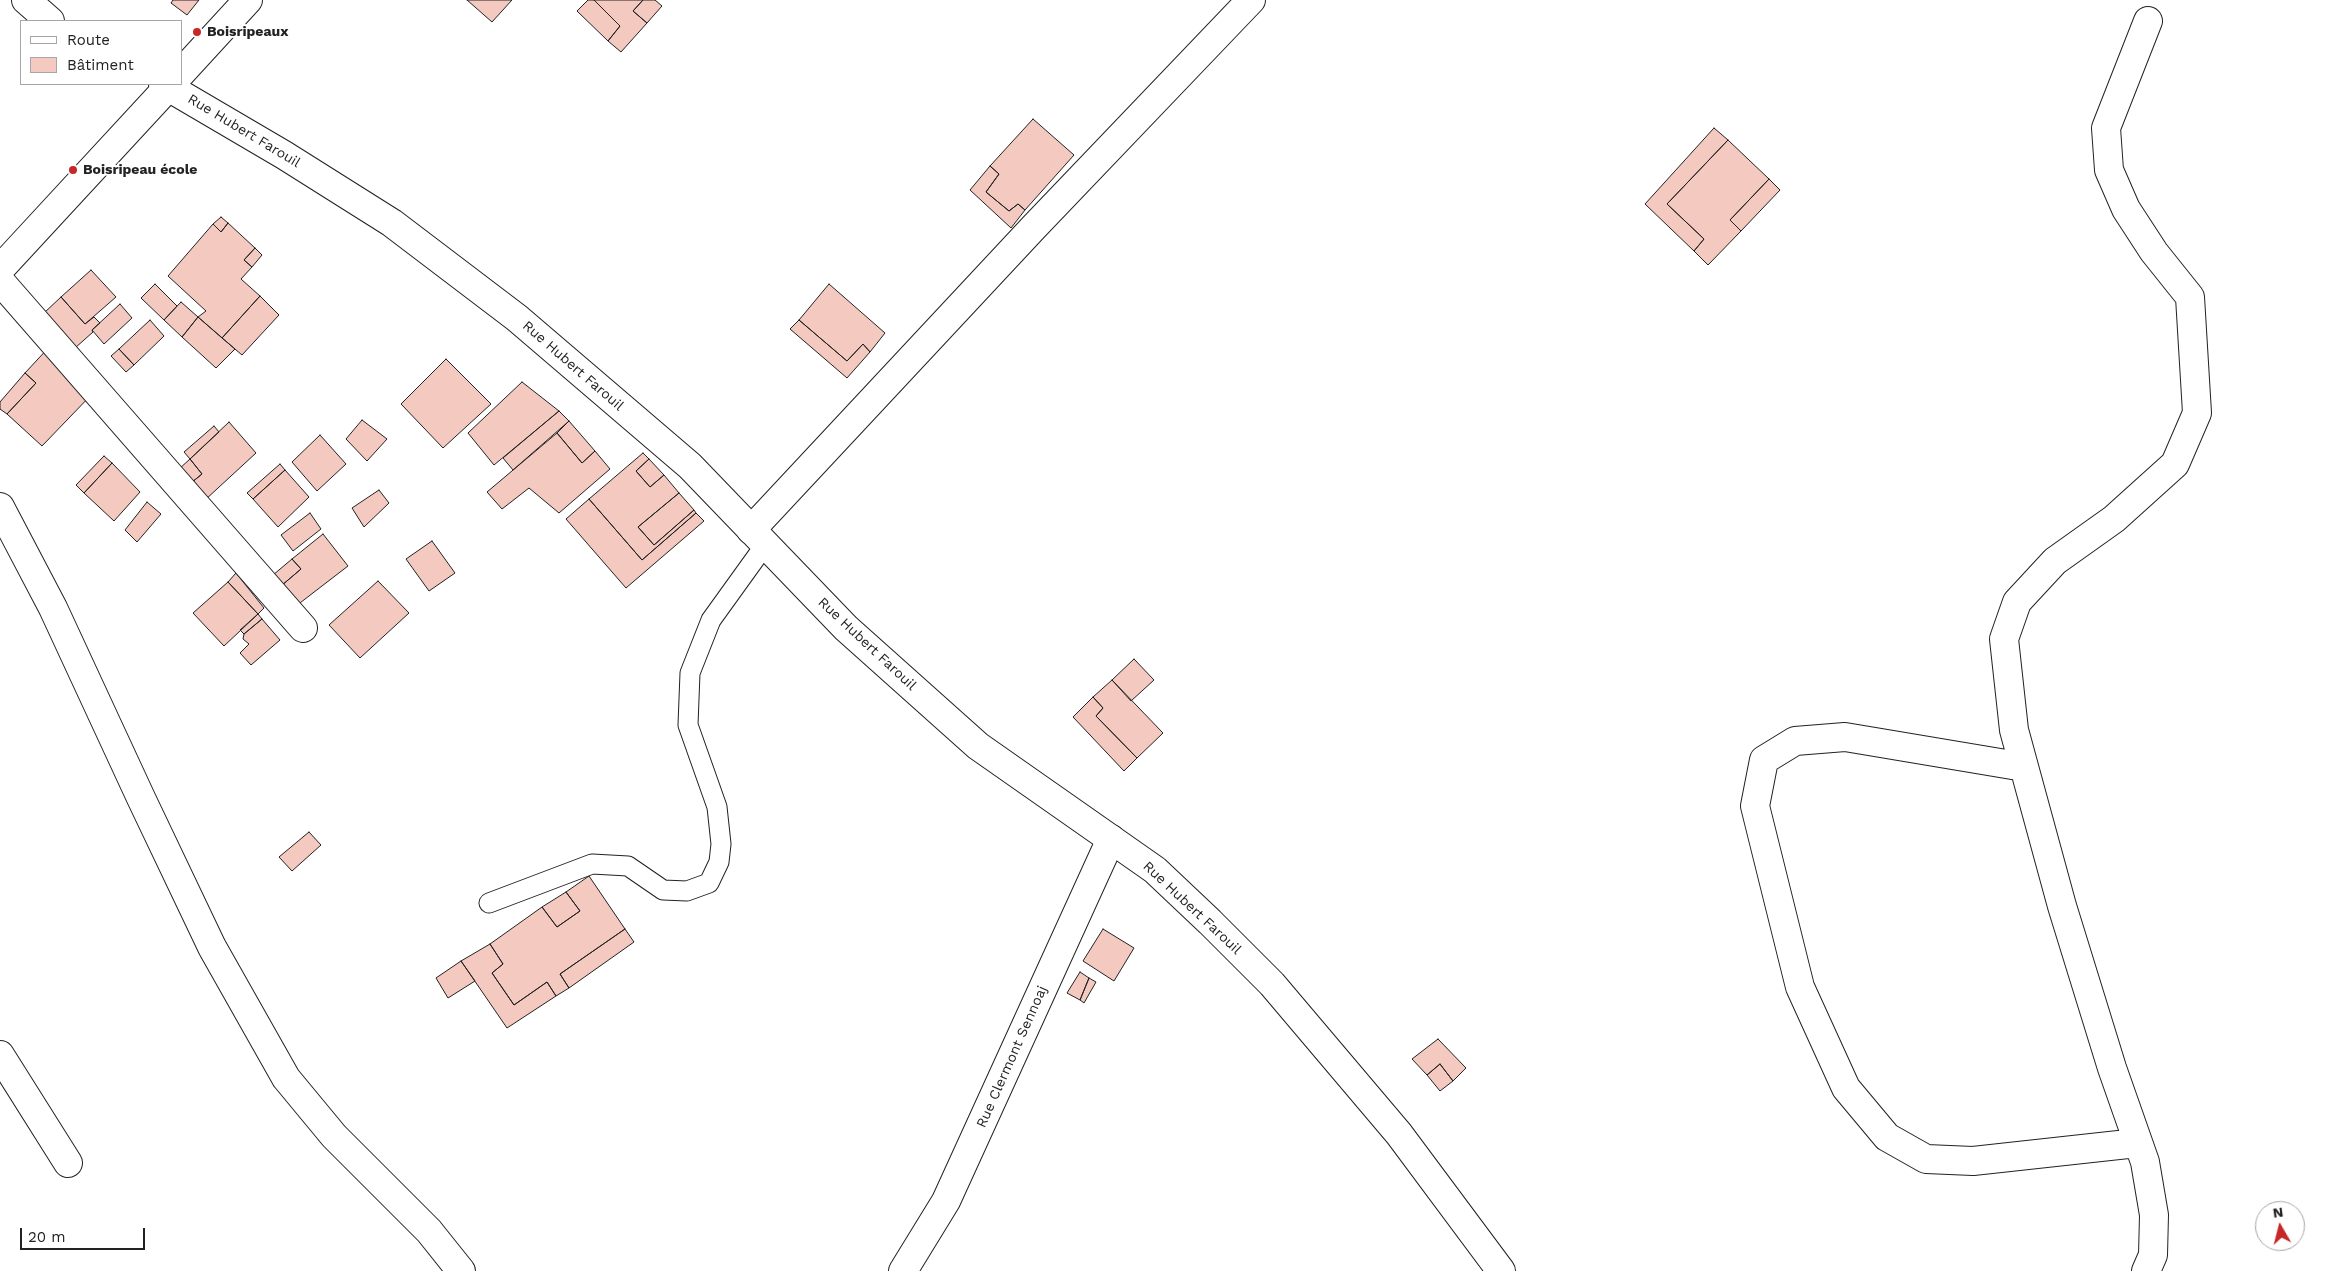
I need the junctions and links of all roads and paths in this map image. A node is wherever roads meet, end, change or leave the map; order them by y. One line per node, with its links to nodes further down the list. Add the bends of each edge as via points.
1 (26, 0): 4 (street)
2 (248, 0): 6 (street)
3 (1251, 0): 12 (street, via 1026,235)
4 (49, 20)
5 (2148, 20): 14 (street, via 2106,128 2109,170 2126,209 2190,298 2197,413 2175,464 2114,519 2056,561 2018,602 2004,639 2014,730)
6 (182, 70)
7 (168, 85): 9 (street)
8 (176, 85): 12 (street, Rue Hubert Farouil, via 392,222 517,318 682,459)
9 (0, 269)
10 (0, 281): 13 (street)
11 (0, 508): 20 (street, via 53,608 212,947 286,1078 334,1136 429,1232)
12 (758, 538): 15 (street, Rue Hubert Farouil, via 846,628 978,746); 16 (lane, via 711,620 690,673 688,725 716,807 721,844 719,862 709,883 687,892 663,890 628,866 592,864)
13 (304, 628)
14 (2024, 767): 18 (street, via 2062,906); 18 (street, via 1846,737 1795,741 1764,760 1755,806 1800,987 1846,1088 1887,1137 1926,1159 1973,1161)
15 (1111, 839): 21 (street, Rue Clermont Sennoaj, via 946,1201); 22 (street, Rue Hubert Farouil, via 1154,870 1272,984 1399,1134)
16 (489, 903)
17 (0, 1055): 19 (street)
18 (2137, 1143): 23 (street, via 2145,1162 2154,1215 2153,1255)
19 (68, 1163)
20 (461, 1271)
21 (903, 1271)
22 (1501, 1271)
23 (2146, 1271)

